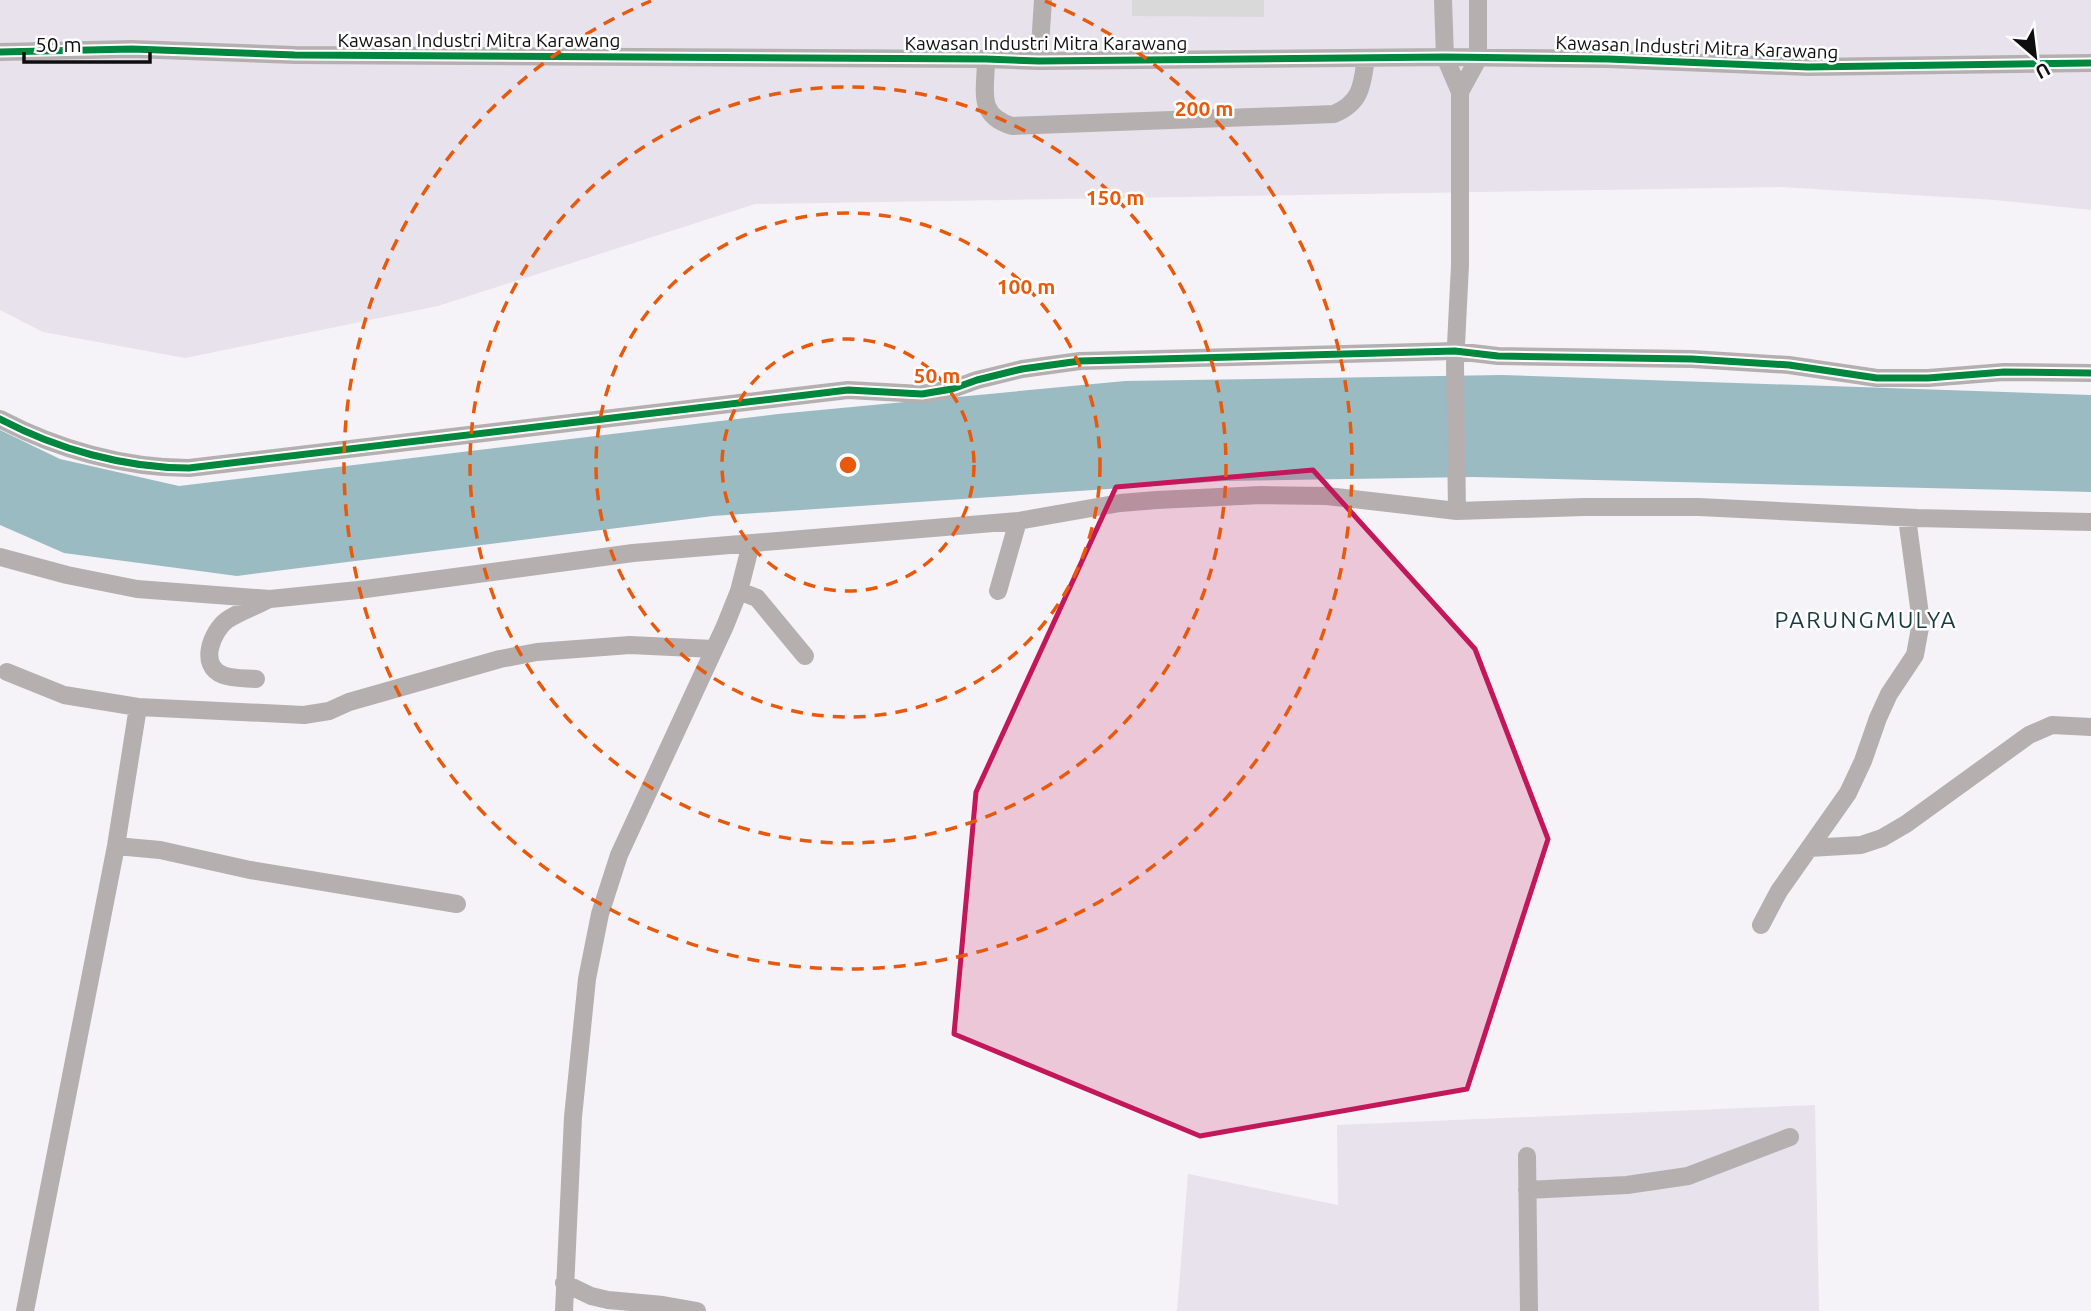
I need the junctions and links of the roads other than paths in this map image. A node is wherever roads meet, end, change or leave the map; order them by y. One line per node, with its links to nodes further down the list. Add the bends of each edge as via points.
1 (1042, 0): 9 (street)
2 (1443, 0): 5 (street)
3 (1478, 0): 8 (street)
4 (0, 52): 7 (street, Kawasan Industri Mitra Karawang, via 132,49 295,55)
5 (1445, 57): 6 (street, Kawasan Industri Mitra Karawang); 8 (street, Kawasan Industri Mitra Karawang); 11 (street)
6 (1366, 58): 7 (street, via 1361,91 1334,114 1012,126 990,115); 9 (street, Kawasan Industri Mitra Karawang)
7 (986, 59): 9 (street, Kawasan Industri Mitra Karawang)
8 (1478, 59): 10 (street, Kawasan Industri Mitra Karawang, via 1808,67); 11 (street)
9 (1039, 61)
10 (2091, 63)
11 (1460, 92): 12 (street)
12 (1455, 358): 13 (street, via 1692,359 1789,365 1877,378); 14 (street, via 1080,360 922,394 848,390 189,468 155,467 91,454); 15 (street)
13 (2091, 373)
14 (0, 419)
15 (1457, 511): 16 (street, via 1699,507); 17 (street, via 1349,498 1261,495 1120,503)
16 (1907, 518): 18 (street); 31 (street, via 1921,622 1914,655 1889,694 1848,793)
17 (1018, 521): 19 (street); 22 (street)
18 (2091, 522)
19 (751, 544): 21 (street); 23 (street)
20 (0, 557): 23 (street, via 136,589)
21 (739, 591): 24 (street); 25 (street, via 757,598)
22 (998, 591)
23 (270, 599): 27 (street, via 229,619 210,645 215,671)
24 (713, 649): 28 (street, via 630,645 537,652 304,715); 37 (street, via 619,855 600,914 587,979 573,1116)
25 (806, 656)
26 (6, 672): 28 (street, via 64,695)
27 (256, 679)
28 (138, 707): 30 (street)
29 (2091, 727): 31 (street, via 2052,725 2029,735 1882,838 1861,845)
30 (116, 845): 32 (street); 38 (street)
31 (1810, 848): 33 (street)
32 (457, 904)
33 (1761, 925)
34 (1790, 1137): 36 (street, via 1688,1176 1627,1185)
35 (1527, 1156): 36 (street)
36 (1527, 1190): 41 (street)
37 (564, 1283): 39 (street); 40 (street, via 608,1300)
38 (24, 1311)
39 (564, 1311)
40 (697, 1311)
41 (1529, 1311)

